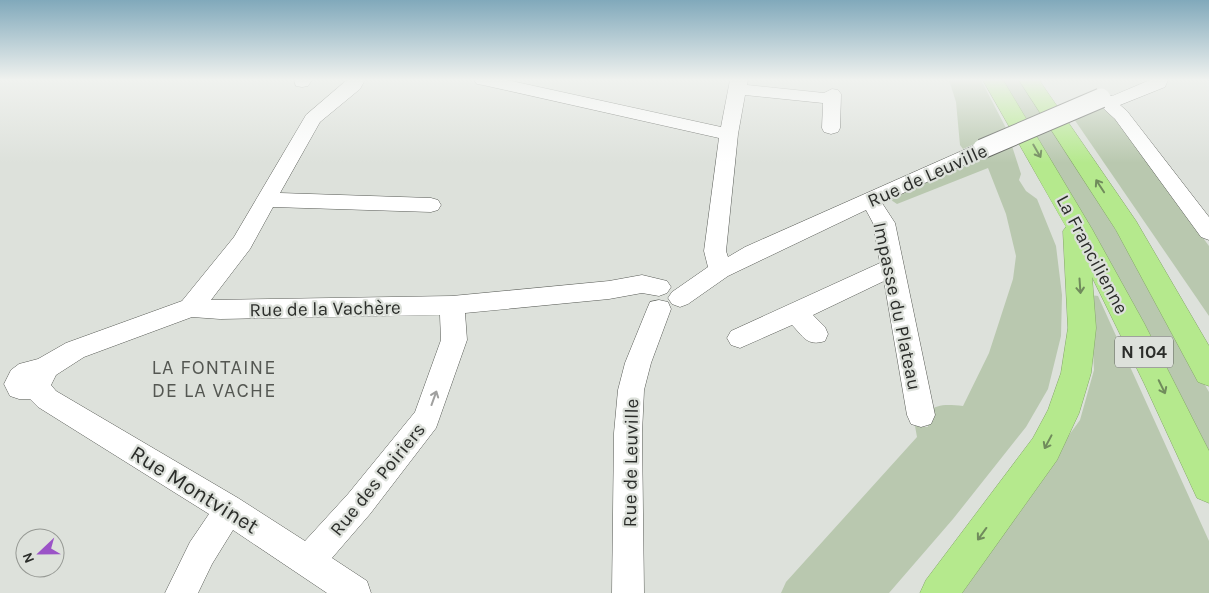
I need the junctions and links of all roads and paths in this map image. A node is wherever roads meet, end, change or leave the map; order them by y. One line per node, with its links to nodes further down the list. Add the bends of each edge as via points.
1 (326, 108): 11 (street, via 312,119)
2 (609, 108): 10 (street)
3 (734, 108): 10 (street)
4 (832, 108): 9 (street)
5 (1010, 108): 14 (highway, La Francilienne / N 104, one-way to 14)
6 (1047, 108): 15 (highway, La Francilienne / N 104, one-way to 6)
7 (1078, 108): 12 (street, Rue de Leuville, bridge)
8 (1113, 108): 16 (street, via 1122,115)
9 (831, 128)
10 (729, 134): 17 (street, via 715,251)
11 (266, 200): 13 (street); 21 (street, via 242,243)
12 (870, 200): 17 (street, Rue de Leuville, via 744,260); 18 (street, Impasse du Plateau, via 884,223)
13 (431, 206)
14 (1075, 220): 29 (highway, La Francilienne / N 104, one-way to 29, via 1148,359); 35 (highway, one-way to 35, via 1082,328 1076,373 1063,413 1044,449)
15 (1126, 227): 25 (highway, via 1149,254); 26 (highway, La Francilienne / N 104)
16 (1209, 232)
17 (719, 265): 19 (street, Rue de Leuville)
18 (892, 267): 22 (street); 28 (street, Impasse du Plateau)
19 (663, 296): 20 (street, Rue de la Vachère, via 623,288); 34 (street, Rue de Leuville, via 638,363 632,390 628,433)
20 (452, 305): 21 (street, Rue de la Vachère); 31 (street, Rue des Poiriers, one-way to 20, via 359,504 426,419 454,340)
21 (191, 308): 27 (street, Rue de la Vachère, via 75,350)
22 (796, 312): 23 (street); 24 (street)
23 (816, 334)
24 (740, 338)
25 (1209, 342)
26 (1209, 373)
27 (24, 377): 30 (street, Rue Montvinet, via 47,399)
28 (921, 415)
29 (1209, 487)
30 (227, 508): 31 (street, Rue Montvinet); 32 (street)
31 (309, 560): 33 (street, Rue Montvinet)
32 (181, 593)
33 (355, 593)
34 (628, 593)
35 (939, 593)

